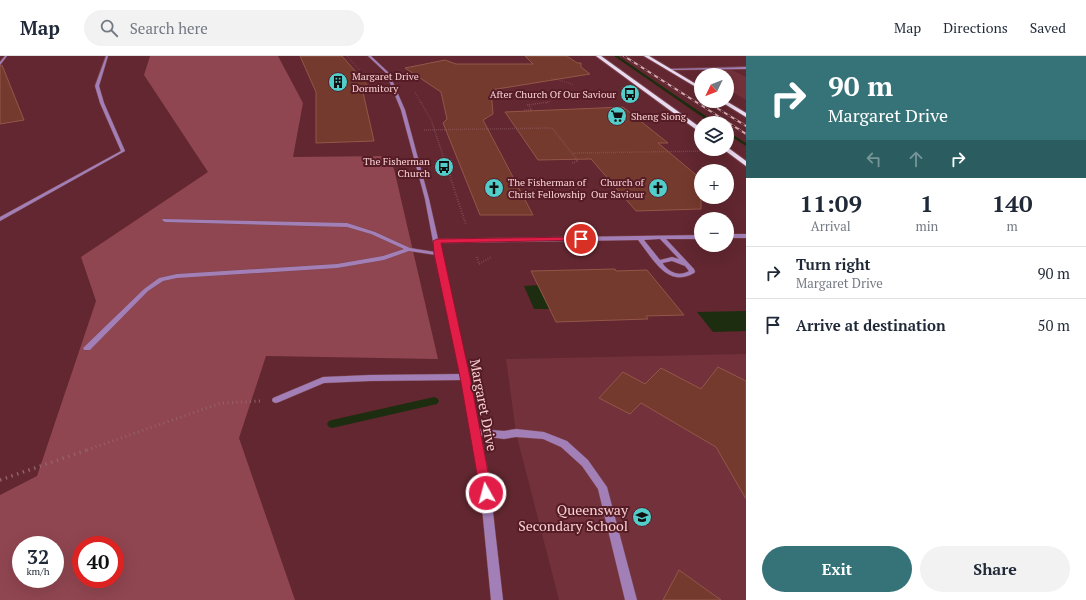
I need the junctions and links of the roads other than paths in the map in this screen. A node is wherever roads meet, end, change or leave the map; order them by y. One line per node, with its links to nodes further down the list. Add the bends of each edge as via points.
1 (6, 56): 6 (street)
2 (107, 56): 15 (street, via 97,86 123,151)
3 (369, 56): 22 (street, Margaret Drive, via 387,74 403,110)
4 (598, 56): 12 (main road)
5 (646, 56): 8 (main road)
6 (0, 64)
7 (746, 68): 8 (street)
8 (669, 69): 9 (main road)
9 (694, 84)
10 (734, 108): 11 (main road)
11 (746, 115)
12 (694, 126)
13 (734, 155): 14 (main road)
14 (746, 164)
15 (0, 219)
16 (165, 220): 23 (street, via 347,225)
17 (734, 236): 18 (street)
18 (746, 236)
19 (694, 237): 21 (street)
20 (640, 238): 21 (street); 22 (street); 25 (street)
21 (662, 238): 26 (street)
22 (437, 241): 24 (street, Margaret Drive)
23 (409, 249): 24 (street); 27 (street, via 384,258 337,266 162,279 146,290)
24 (438, 254): 28 (street, Margaret Drive)
25 (660, 264): 26 (street, via 667,259); 26 (street, via 668,272 682,276 692,272)
26 (687, 264)
27 (88, 348)
28 (465, 377): 29 (street, via 323,380); 30 (street, Margaret Drive)
29 (276, 400)
30 (475, 432): 31 (street, Margaret Drive, via 484,477); 32 (street, via 544,436 564,444 585,463 602,487)
31 (497, 600)
32 (630, 600)

